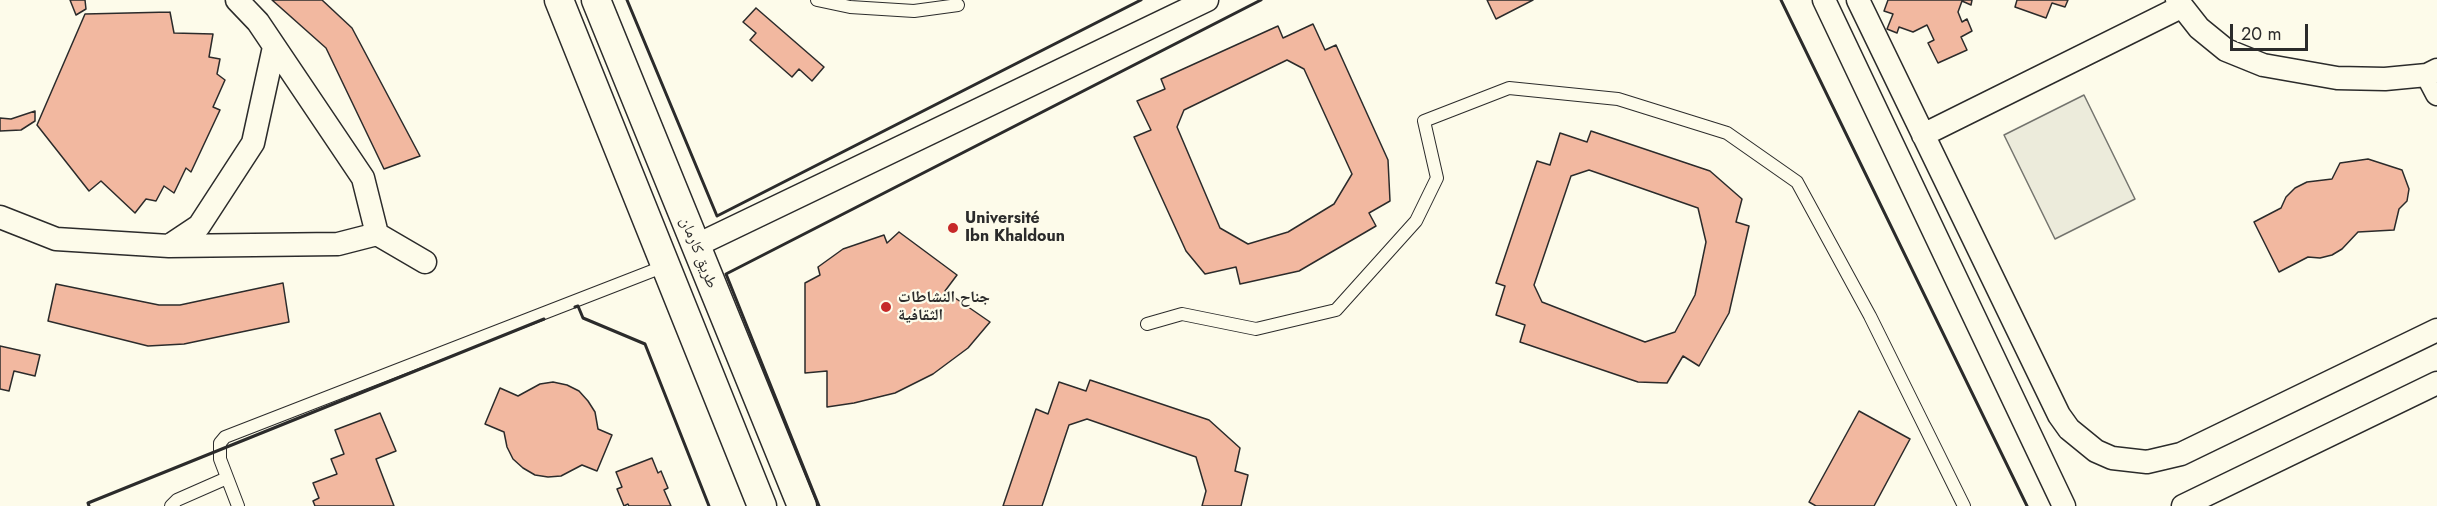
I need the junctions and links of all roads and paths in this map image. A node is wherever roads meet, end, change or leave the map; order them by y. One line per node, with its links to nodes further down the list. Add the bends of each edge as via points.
1 (237, 0): 10 (street)
2 (559, 0): 18 (street)
3 (596, 0): 16 (street, طريق كارمان)
4 (817, 0): 9 (lane, via 850,7 914,11)
5 (1207, 0): 16 (street)
6 (1824, 0): 28 (street)
7 (1858, 0): 12 (street)
8 (2179, 3): 11 (street, via 2199,28 2226,50 2263,65 2337,78); 12 (street)
9 (958, 5)
10 (274, 47): 14 (street, via 363,178); 15 (street, via 253,143 199,226)
11 (2434, 79)
12 (1923, 135): 20 (street, via 2059,415 2082,441 2112,458 2147,462 2181,454)
13 (0, 217): 15 (street, via 56,239)
14 (376, 234): 15 (street, via 338,244); 17 (street)
15 (169, 246)
16 (695, 246): 26 (street, طريق كارمان)
17 (425, 262)
18 (665, 266): 22 (lane, via 225,437 219,451); 25 (street)
19 (1147, 324): 27 (lane, via 1182,314 1256,329 1336,310 1416,221 1437,178 1424,121 1509,88 1618,99 1727,133 1797,182 1870,316)
20 (2437, 330)
21 (2437, 383): 29 (street)
22 (227, 478): 23 (lane); 24 (lane)
23 (171, 506)
24 (238, 506)
25 (762, 506)
26 (802, 506)
27 (1964, 506)
28 (2064, 506)
29 (2183, 506)

